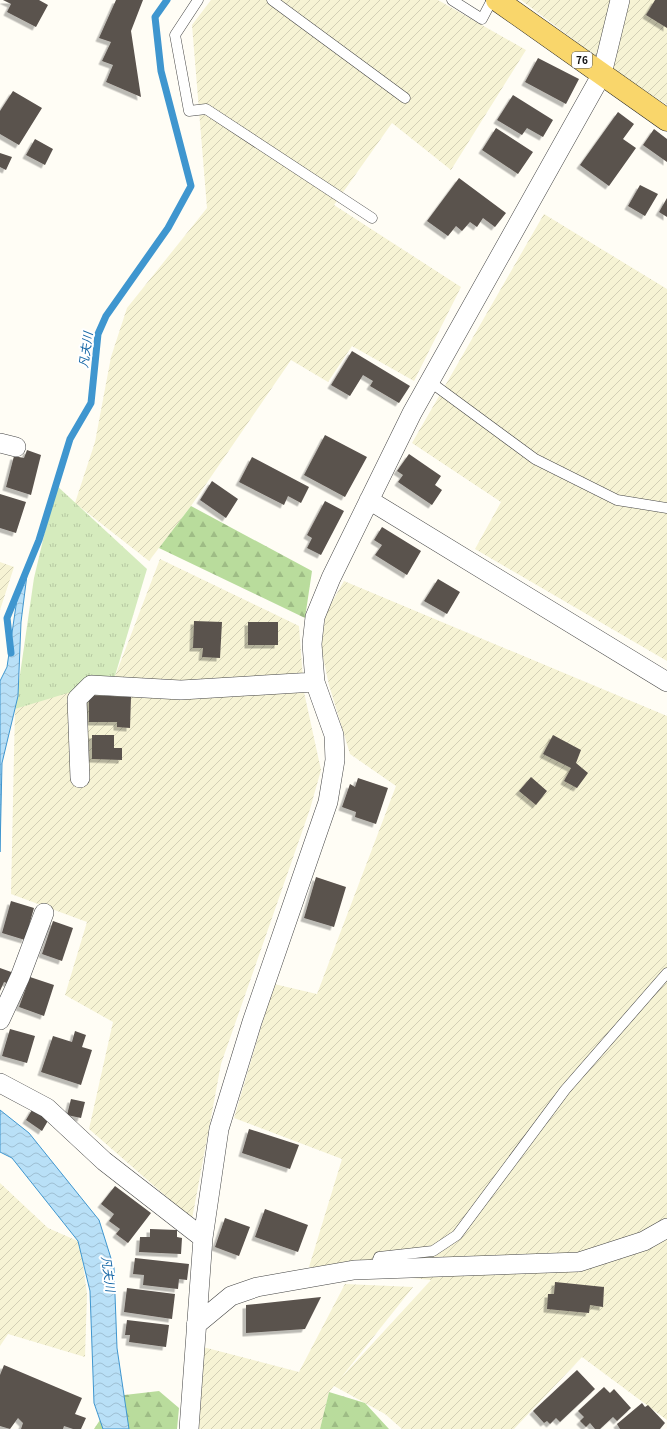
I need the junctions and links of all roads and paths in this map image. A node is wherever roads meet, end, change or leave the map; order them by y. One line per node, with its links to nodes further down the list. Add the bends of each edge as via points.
1 (198, 0): 10 (lane, via 175,35 189,111 206,110)
2 (272, 0): 8 (lane)
3 (452, 0): 4 (lane, via 482,19)
4 (492, 0)
5 (497, 0): 7 (main road, 76)
6 (620, 0): 7 (street)
7 (602, 74): 9 (main road, 76); 11 (street)
8 (405, 98)
9 (667, 120)
10 (372, 218)
11 (429, 381): 12 (street); 13 (lane, via 535,459 616,500)
12 (369, 500): 14 (street, via 315,617 312,644); 15 (street)
13 (667, 508)
14 (315, 682): 16 (street, via 181,690 91,685 77,699); 22 (street, via 334,735 335,760 328,802 252,1022 219,1129)
15 (667, 682)
16 (80, 778)
17 (44, 913): 19 (street, via 20,977)
18 (667, 973): 23 (lane, via 565,1090 457,1235 433,1251 379,1256)
19 (0, 1020)
20 (0, 1083): 22 (street, via 47,1108 104,1160)
21 (667, 1228): 23 (street, via 644,1241 579,1262)
22 (203, 1238): 24 (street)
23 (374, 1270): 24 (street, via 354,1270 257,1287 231,1296)
24 (196, 1326): 25 (street)
25 (189, 1429)

